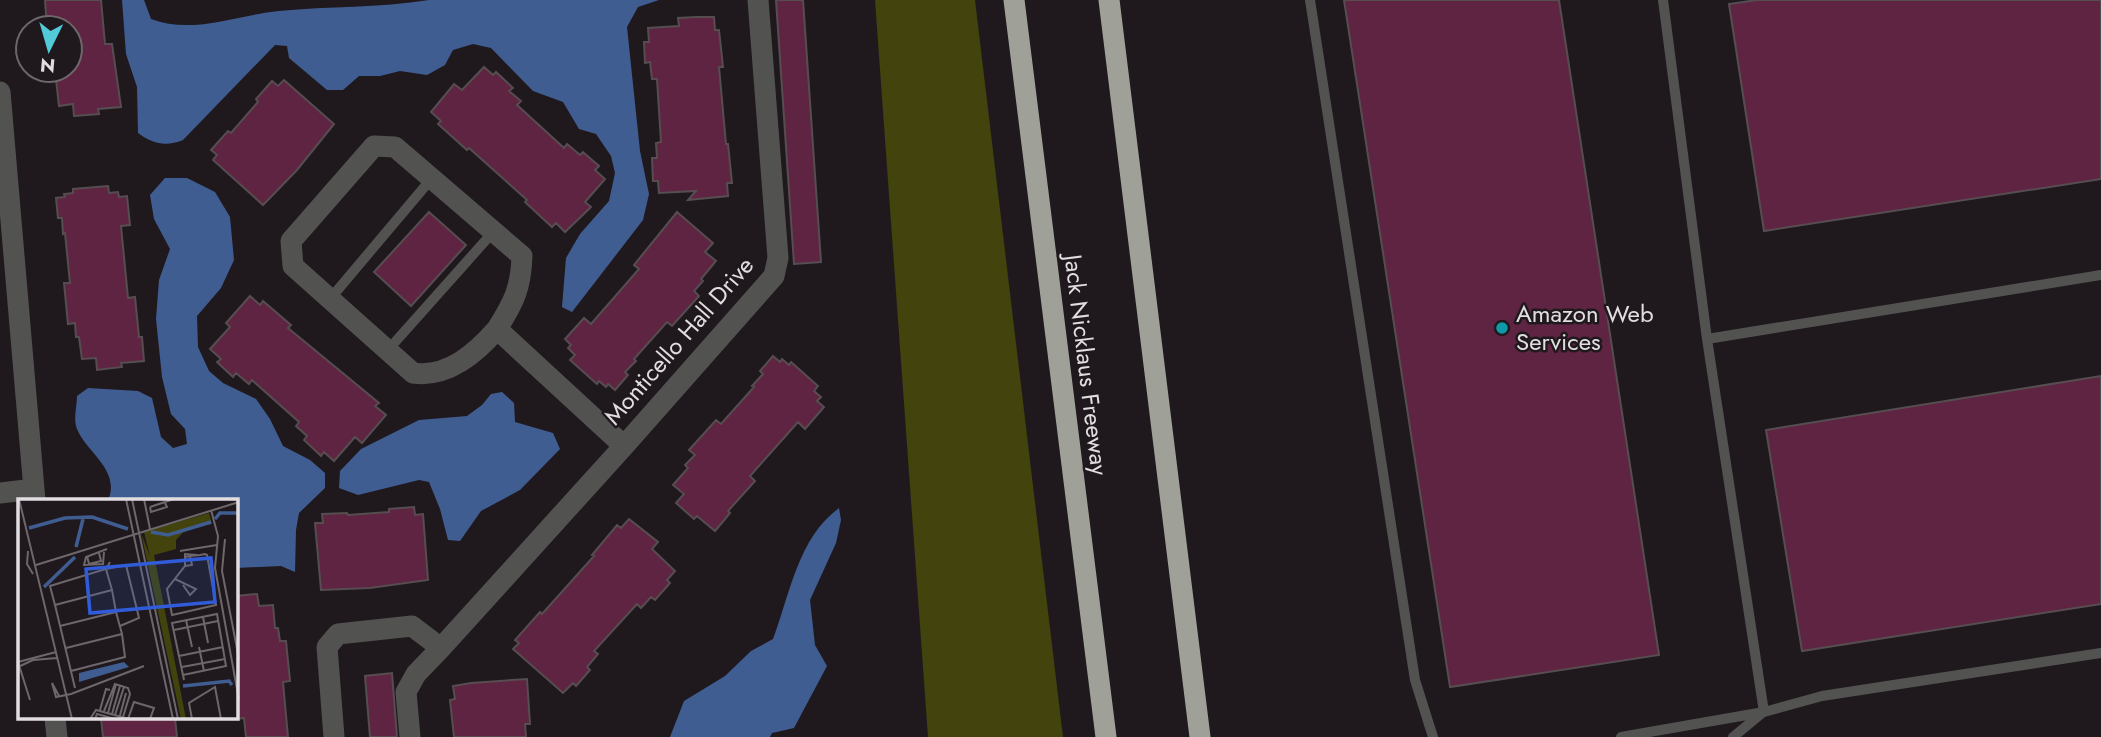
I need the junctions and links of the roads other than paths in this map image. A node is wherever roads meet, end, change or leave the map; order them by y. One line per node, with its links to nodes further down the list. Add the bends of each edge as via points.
1 (758, 0): 14 (street, Monticello Hall Drive, via 778,258 774,276)
2 (1014, 0): 22 (highway, Jack Nicklaus Freeway)
3 (1109, 0): 23 (highway)
4 (1310, 0): 24 (lane, via 1415,680)
5 (1663, 0): 12 (lane)
6 (0, 92): 16 (street)
7 (432, 178): 8 (street); 10 (lane); 10 (street, via 395,147 374,146 291,241 293,266)
8 (494, 231): 11 (street, via 522,256 515,300); 13 (lane)
9 (2101, 275): 12 (lane)
10 (330, 299): 13 (street)
11 (498, 329): 13 (street, via 476,352 447,369 426,374 413,373); 14 (street)
12 (1707, 340): 19 (lane)
13 (388, 350)
14 (624, 446): 17 (street, Monticello Hall Drive)
15 (0, 493): 16 (street)
16 (35, 495)
17 (441, 648): 20 (street, via 412,626 338,634 327,647); 21 (street, Monticello Hall Drive, via 406,692)
18 (2101, 653): 19 (lane, via 1822,696)
19 (1764, 712): 25 (lane); 26 (lane)
20 (334, 737)
21 (410, 737)
22 (1106, 737)
23 (1200, 737)
24 (1433, 737)
25 (1621, 737)
26 (1733, 737)

